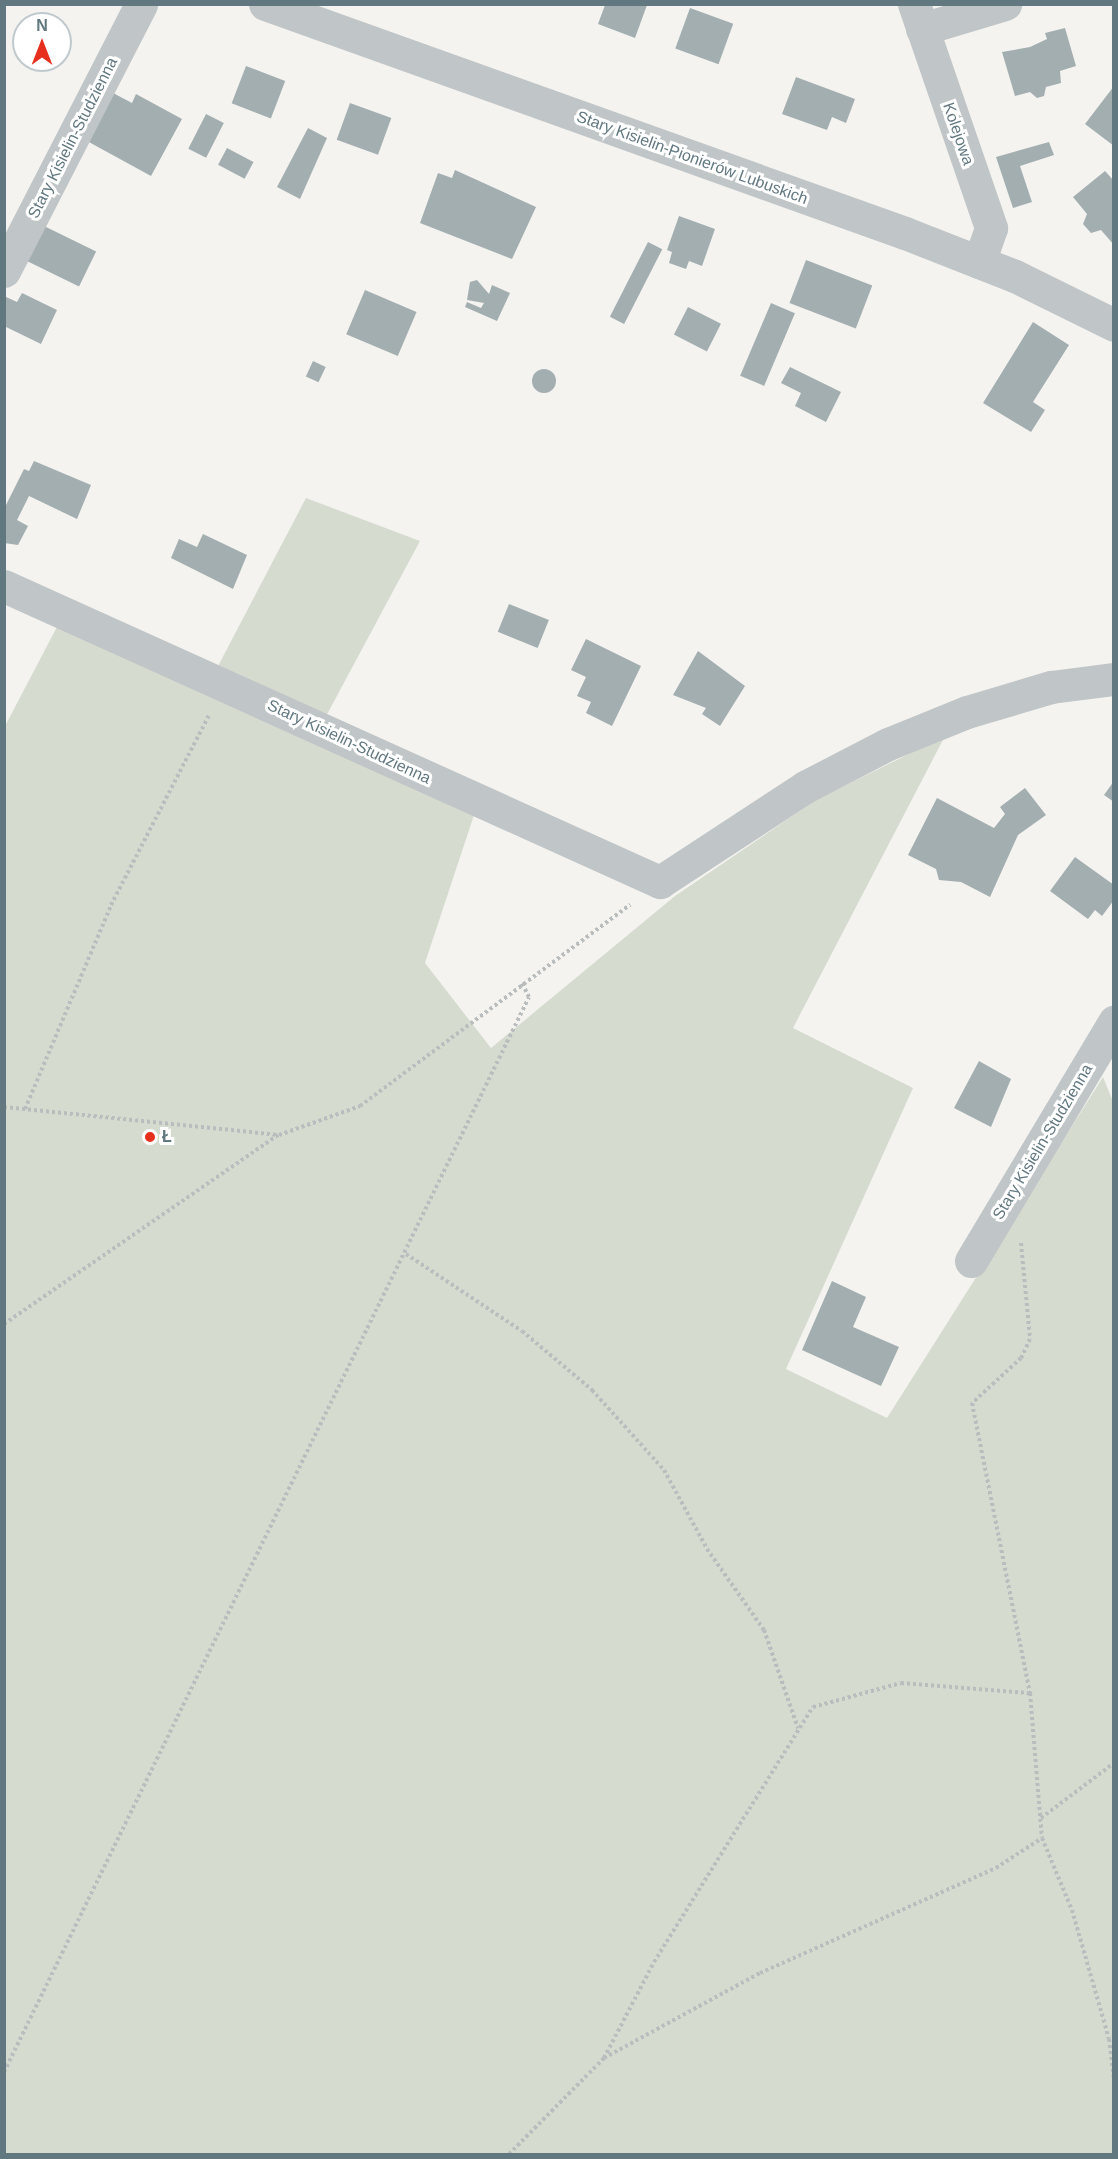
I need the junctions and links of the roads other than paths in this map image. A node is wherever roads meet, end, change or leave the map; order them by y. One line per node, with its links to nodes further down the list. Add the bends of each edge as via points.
1 (141, 4): 6 (street, Stary Kisielin-Studzienna)
2 (265, 4): 5 (street, Stary Kisielin-Pionierów Lubuskich)
3 (1005, 4): 4 (street)
4 (918, 17): 5 (street, Kolejowa, via 991,228)
5 (979, 262): 7 (street, Stary Kisielin-Pionierów Lubuskich)
6 (4, 271)
7 (1113, 325)
8 (4, 586): 9 (street, Stary Kisielin-Studzienna, via 226,682 313,729 660,882 805,787 888,744 1020,696)
9 (1113, 679)
10 (1113, 1022): 11 (street, Stary Kisielin-Studzienna)
11 (971, 1261)

